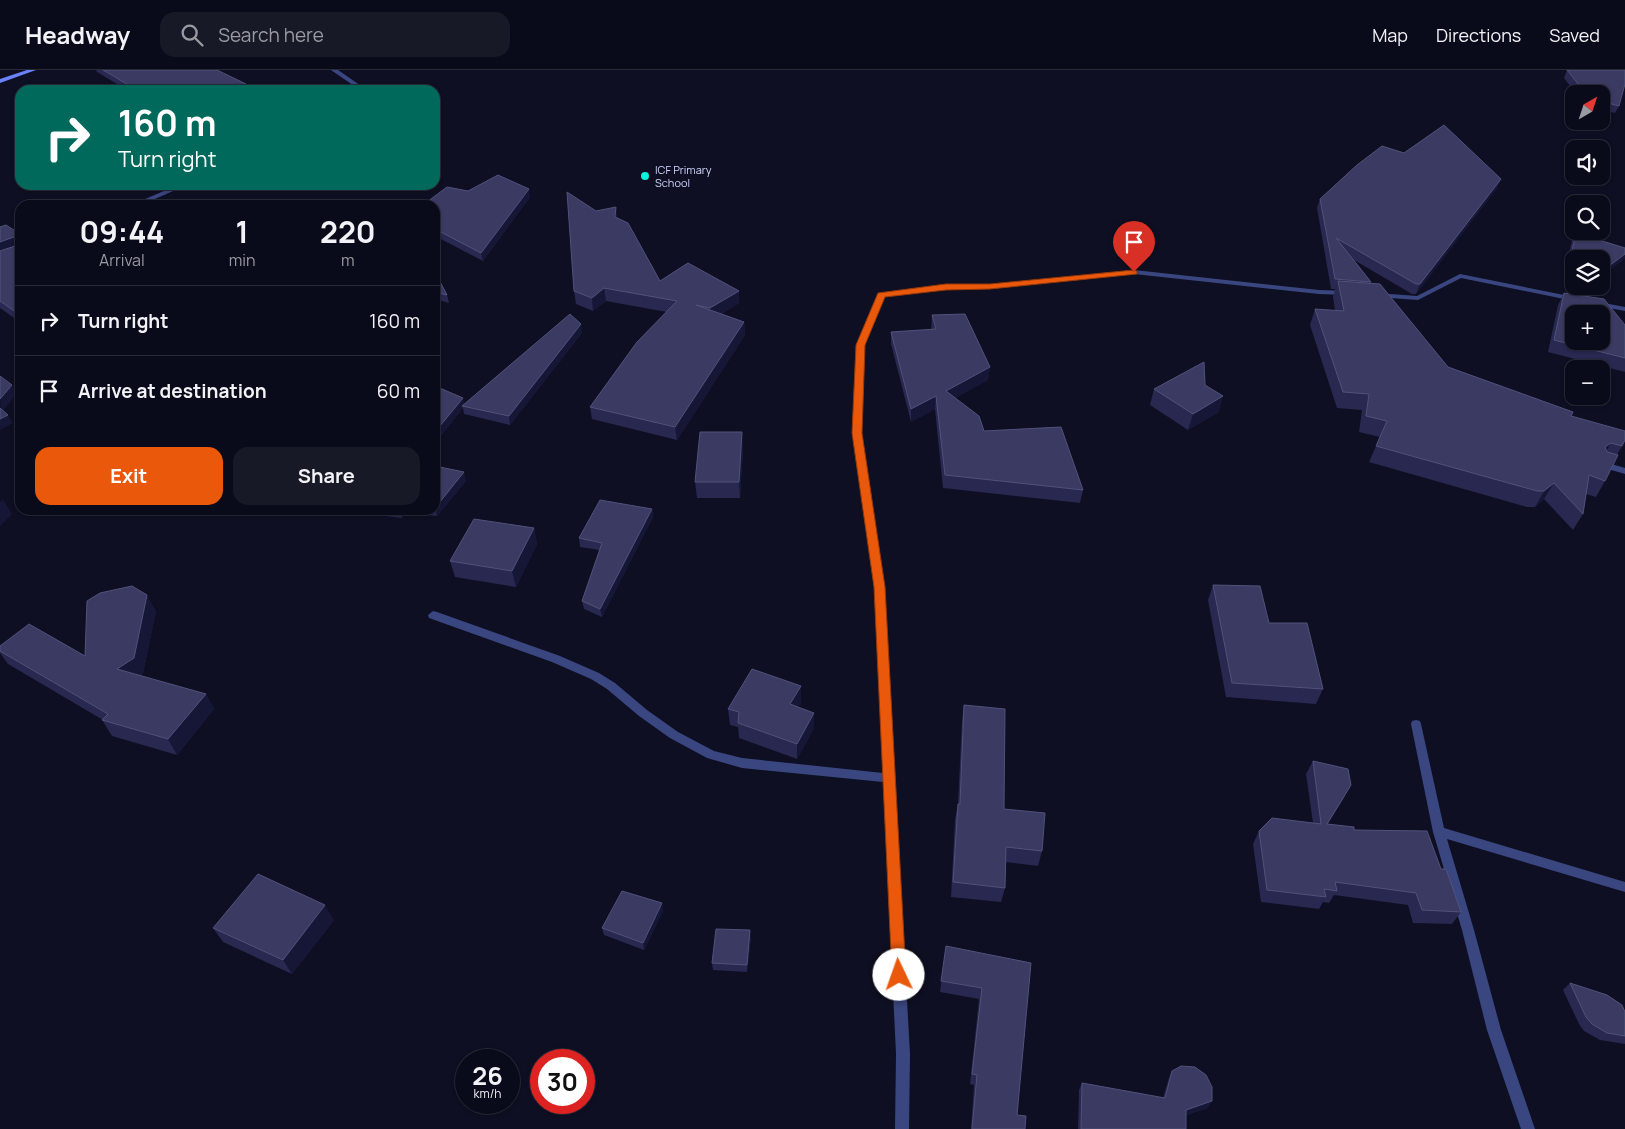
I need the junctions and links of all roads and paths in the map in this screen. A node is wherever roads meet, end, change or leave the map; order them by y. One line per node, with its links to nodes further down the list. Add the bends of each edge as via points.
1 (33, 70): 3 (street)
2 (334, 70): 4 (street)
3 (0, 81)
4 (356, 85)
5 (172, 190): 6 (street)
6 (147, 200)
7 (1352, 293): 14 (street, via 1134,272 881,295 860,345 857,433 880,587)
8 (1371, 294): 9 (street, via 1418,298 1460,276)
9 (1625, 309)
10 (1601, 464): 11 (street)
11 (1625, 471)
12 (433, 615): 14 (street, via 595,676 674,735 711,755 742,763)
13 (1416, 724): 15 (street)
14 (890, 778): 17 (street, via 902,1054)
15 (1439, 832): 16 (street); 18 (street, via 1494,1030)
16 (1625, 887)
17 (902, 1129)
18 (1528, 1129)

